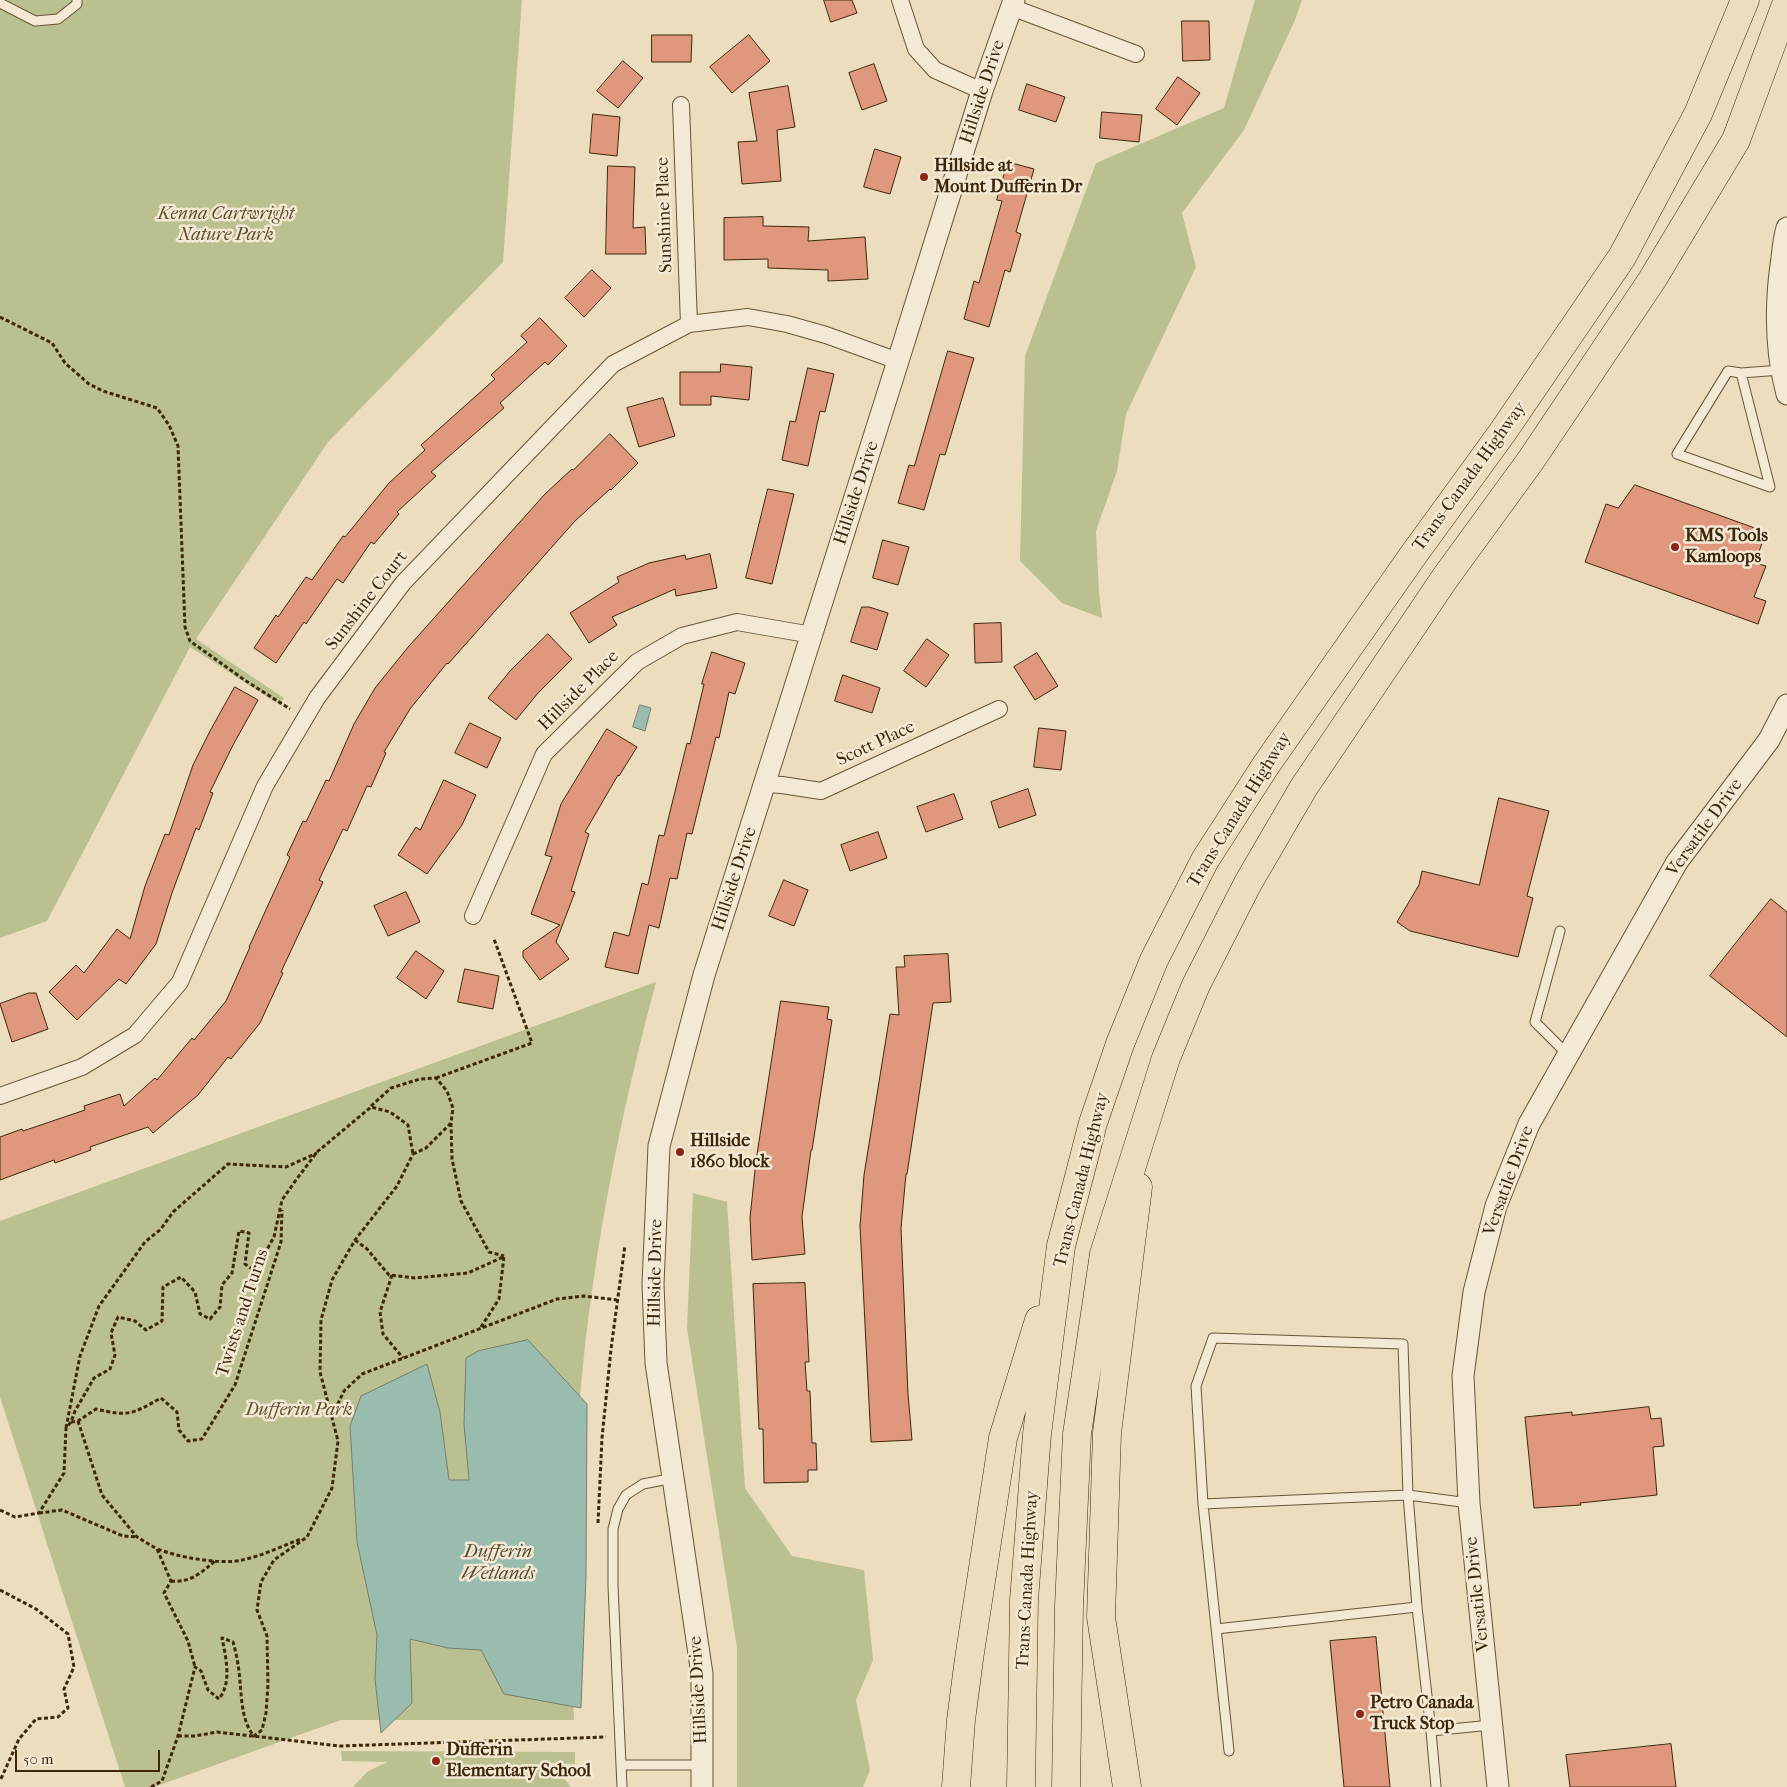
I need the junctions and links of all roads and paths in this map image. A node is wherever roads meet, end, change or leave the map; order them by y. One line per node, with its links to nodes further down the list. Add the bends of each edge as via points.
1 (77, 0): 5 (lane, via 77,4 58,19 35,21)
2 (900, 0): 8 (street, via 916,49 935,70)
3 (1744, 0): 36 (highway, Trans-Canada Highway, via 1698,114 1622,257 1266,765 1204,860 1154,960 1120,1044 1093,1123)
4 (1787, 2): 29 (highway, via 1736,140 1652,280 1304,787 1248,883 1196,985)
5 (0, 3)
6 (1013, 4): 7 (street); 8 (street, Hillside Drive)
7 (1136, 54)
8 (982, 91): 13 (street, Hillside Drive)
9 (681, 105): 12 (street, Sunshine Place)
10 (1787, 228): 14 (street, via 1778,282 1776,326)
11 (0, 317): 19 (path, via 52,344 65,363 89,384 157,408 178,446 185,627 190,641)
12 (689, 324): 13 (street, Sunshine Court, via 748,317 777,322 826,334); 27 (street, Sunshine Court, via 613,364 403,583 317,698 265,786 180,982 134,1035 82,1067)
13 (898, 361): 17 (street, Hillside Drive)
14 (1781, 370): 15 (lane); 16 (street)
15 (1741, 372): 15 (lane, via 1728,370 1677,454 1770,487)
16 (1787, 394)
17 (812, 635): 21 (street, Hillside Drive); 22 (street, Hillside Place, via 736,622 682,636 636,662 544,754)
18 (1787, 705): 25 (street, Versatile Drive, via 1769,740 1677,862)
19 (291, 709)
20 (998, 709): 21 (street, Scott Place, via 821,791)
21 (765, 784): 46 (street, Hillside Drive, via 704,975 660,1146 653,1284 656,1363)
22 (473, 916)
23 (1560, 930): 25 (lane, via 1535,1022)
24 (494, 939): 26 (path, via 532,1043)
25 (1569, 1055): 48 (street, Versatile Drive, via 1529,1124 1500,1196 1474,1292 1463,1376)
26 (436, 1078): 28 (path, via 391,1088); 30 (path, via 447,1091 453,1108)
27 (0, 1096)
28 (370, 1106): 31 (path); 32 (path, via 390,1112 408,1125)
29 (1146, 1117): 75 (highway, via 1104,1254 1076,1434); 76 (highway, via 1107,1433 1101,1617)
30 (451, 1123): 32 (path, via 426,1148); 37 (path, via 452,1159 461,1201 489,1252)
31 (317, 1152): 33 (path); 45 (path, via 286,1167 228,1164 173,1212 161,1229 145,1242 99,1306 80,1356)
32 (414, 1154): 34 (path, via 397,1186)
33 (282, 1200): 43 (path, Twists and Turns, via 281,1242 235,1385 202,1439 188,1441 179,1430 177,1412 161,1398 137,1412 119,1415 96,1409); 44 (path, via 274,1237 255,1271 245,1264 249,1233 239,1231 232,1273 222,1285 220,1307 210,1319 200,1314 194,1292 181,1278 163,1287 162,1321 146,1330 135,1321 118,1317 111,1334 115,1355 110,1369 94,1378)
34 (355, 1240): 38 (path); 42 (path, via 332,1280 321,1320 320,1372)
35 (624, 1245): 39 (path)
36 (1061, 1246): 73 (highway, via 1003,1438 968,1659); 74 (highway, Trans-Canada Highway, via 1037,1434 1024,1600)
37 (504, 1256): 38 (path, via 468,1273 415,1278); 40 (path, via 499,1298)
38 (392, 1275): 41 (path, via 380,1312 383,1334)
39 (617, 1300): 40 (path, via 584,1296 557,1299); 52 (path, via 602,1438)
40 (480, 1328): 41 (path)
41 (403, 1358): 42 (path, via 362,1374 344,1391)
42 (332, 1416): 54 (path, via 338,1441 332,1488)
43 (78, 1421): 44 (path, Twists and Turns); 53 (path, via 102,1494)
44 (71, 1422): 45 (path)
45 (66, 1428): 51 (path, via 64,1473)
46 (674, 1478): 67 (lane, via 643,1484 626,1495 613,1529); 68 (street, Hillside Drive, via 702,1674)
47 (1408, 1495): 48 (lane); 49 (lane); 49 (lane, via 1403,1344 1212,1338 1196,1386); 59 (lane)
48 (1469, 1503): 62 (street, Versatile Drive)
49 (1203, 1504): 60 (lane)
50 (0, 1510): 51 (path, via 15,1517)
51 (39, 1513): 53 (path, via 62,1510 123,1536)
52 (598, 1523)
53 (137, 1537): 55 (path)
54 (307, 1537): 56 (path, via 241,1561); 61 (path, via 274,1560 262,1582 257,1610 267,1636 268,1685 262,1730 254,1736 245,1720 233,1642 222,1638 227,1664 224,1692 219,1699 208,1690 201,1671)
55 (157, 1549): 56 (path, via 169,1554); 57 (path)
56 (216, 1561): 57 (path, via 196,1577)
57 (170, 1581): 61 (path, via 164,1593 188,1640)
58 (0, 1590): 69 (path, via 36,1609 68,1634 74,1667 64,1689 68,1708 58,1717 36,1719 19,1739)
59 (1417, 1607): 60 (lane); 63 (lane)
60 (1216, 1629): 66 (lane)
61 (195, 1667): 64 (path)
62 (1491, 1725): 63 (lane); 78 (street, Versatile Drive)
63 (1431, 1731): 77 (lane)
64 (178, 1736): 65 (path, via 217,1732 340,1746); 70 (path, via 162,1781)
65 (609, 1736)
66 (1229, 1751)
67 (621, 1765): 68 (lane); 71 (lane)
68 (703, 1765): 72 (street, Hillside Drive)
69 (0, 1781)
70 (151, 1787)
71 (622, 1787)
72 (702, 1787)
73 (956, 1787)
74 (1021, 1787)
75 (1066, 1787)
76 (1127, 1787)
77 (1436, 1787)
78 (1498, 1787)

